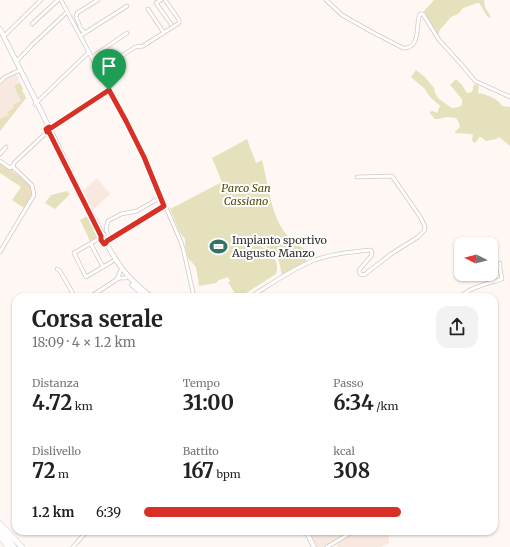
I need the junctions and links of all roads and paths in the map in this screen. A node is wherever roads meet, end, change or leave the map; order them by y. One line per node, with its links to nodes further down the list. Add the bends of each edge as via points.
1 (41, 0): 17 (street)
2 (58, 0): 11 (street)
3 (61, 0): 10 (street)
4 (98, 0): 14 (street, via 77,13 76,17)
5 (161, 0): 12 (street, via 156,4)
6 (165, 0): 16 (street, via 179,21)
7 (326, 0): 26 (street, via 342,15 403,48 409,48 414,44 419,16 423,14 439,40 475,81)
8 (127, 6): 14 (street)
9 (148, 9): 16 (street)
10 (67, 12): 18 (street); 21 (street)
11 (32, 24)
12 (171, 24)
13 (0, 29): 17 (main road)
14 (85, 33): 18 (street)
15 (127, 33): 20 (street)
16 (164, 33): 23 (street, via 143,46 135,47)
17 (2, 36): 21 (main road); 22 (main road)
18 (80, 36): 19 (street)
19 (90, 52): 20 (street); 27 (street)
20 (92, 57): 23 (street)
21 (16, 62): 27 (main road)
22 (18, 71): 24 (street); 27 (main road)
23 (99, 71): 25 (street)
24 (0, 82)
25 (109, 90): 28 (street); 34 (street, via 130,127)
26 (510, 96)
27 (36, 103): 28 (main road)
28 (49, 130): 32 (street, via 18,158); 36 (main road); 36 (main road)
29 (6, 147): 30 (street)
30 (0, 154)
31 (0, 161): 32 (street, via 10,168)
32 (13, 166): 39 (street, via 32,184 34,195)
33 (357, 177): 52 (street, via 392,176 421,218 424,231 364,275 360,274 359,270 372,255 371,250 338,254 310,262)
34 (161, 196): 35 (street); 37 (street, via 137,211 121,214 108,221)
35 (164, 206): 37 (street); 51 (street, via 181,242)
36 (101, 236): 37 (main road, via 102,242); 38 (street)
37 (107, 242): 40 (main road); 50 (main road, via 126,274)
38 (91, 244): 42 (street); 42 (street, via 74,253 86,277)
39 (0, 252)
40 (113, 261): 42 (street); 44 (main road)
41 (500, 263): 53 (street, via 502,279)
42 (103, 267)
43 (57, 269): 47 (street)
44 (120, 271): 45 (main road); 46 (street)
45 (126, 278): 46 (street); 49 (main road)
46 (116, 280): 48 (street)
47 (73, 293)
48 (96, 293)
49 (142, 293)
50 (147, 293)
51 (192, 293)
52 (256, 293)
53 (466, 293)
54 (0, 524): 62 (highway)
55 (0, 529): 61 (highway)
56 (83, 535): 63 (street)
57 (308, 535): 64 (main road)
58 (347, 535): 65 (street)
59 (0, 536): 60 (highway)
60 (8, 547)
61 (14, 547)
62 (22, 547)
63 (72, 547)
64 (314, 547)
65 (327, 547)

